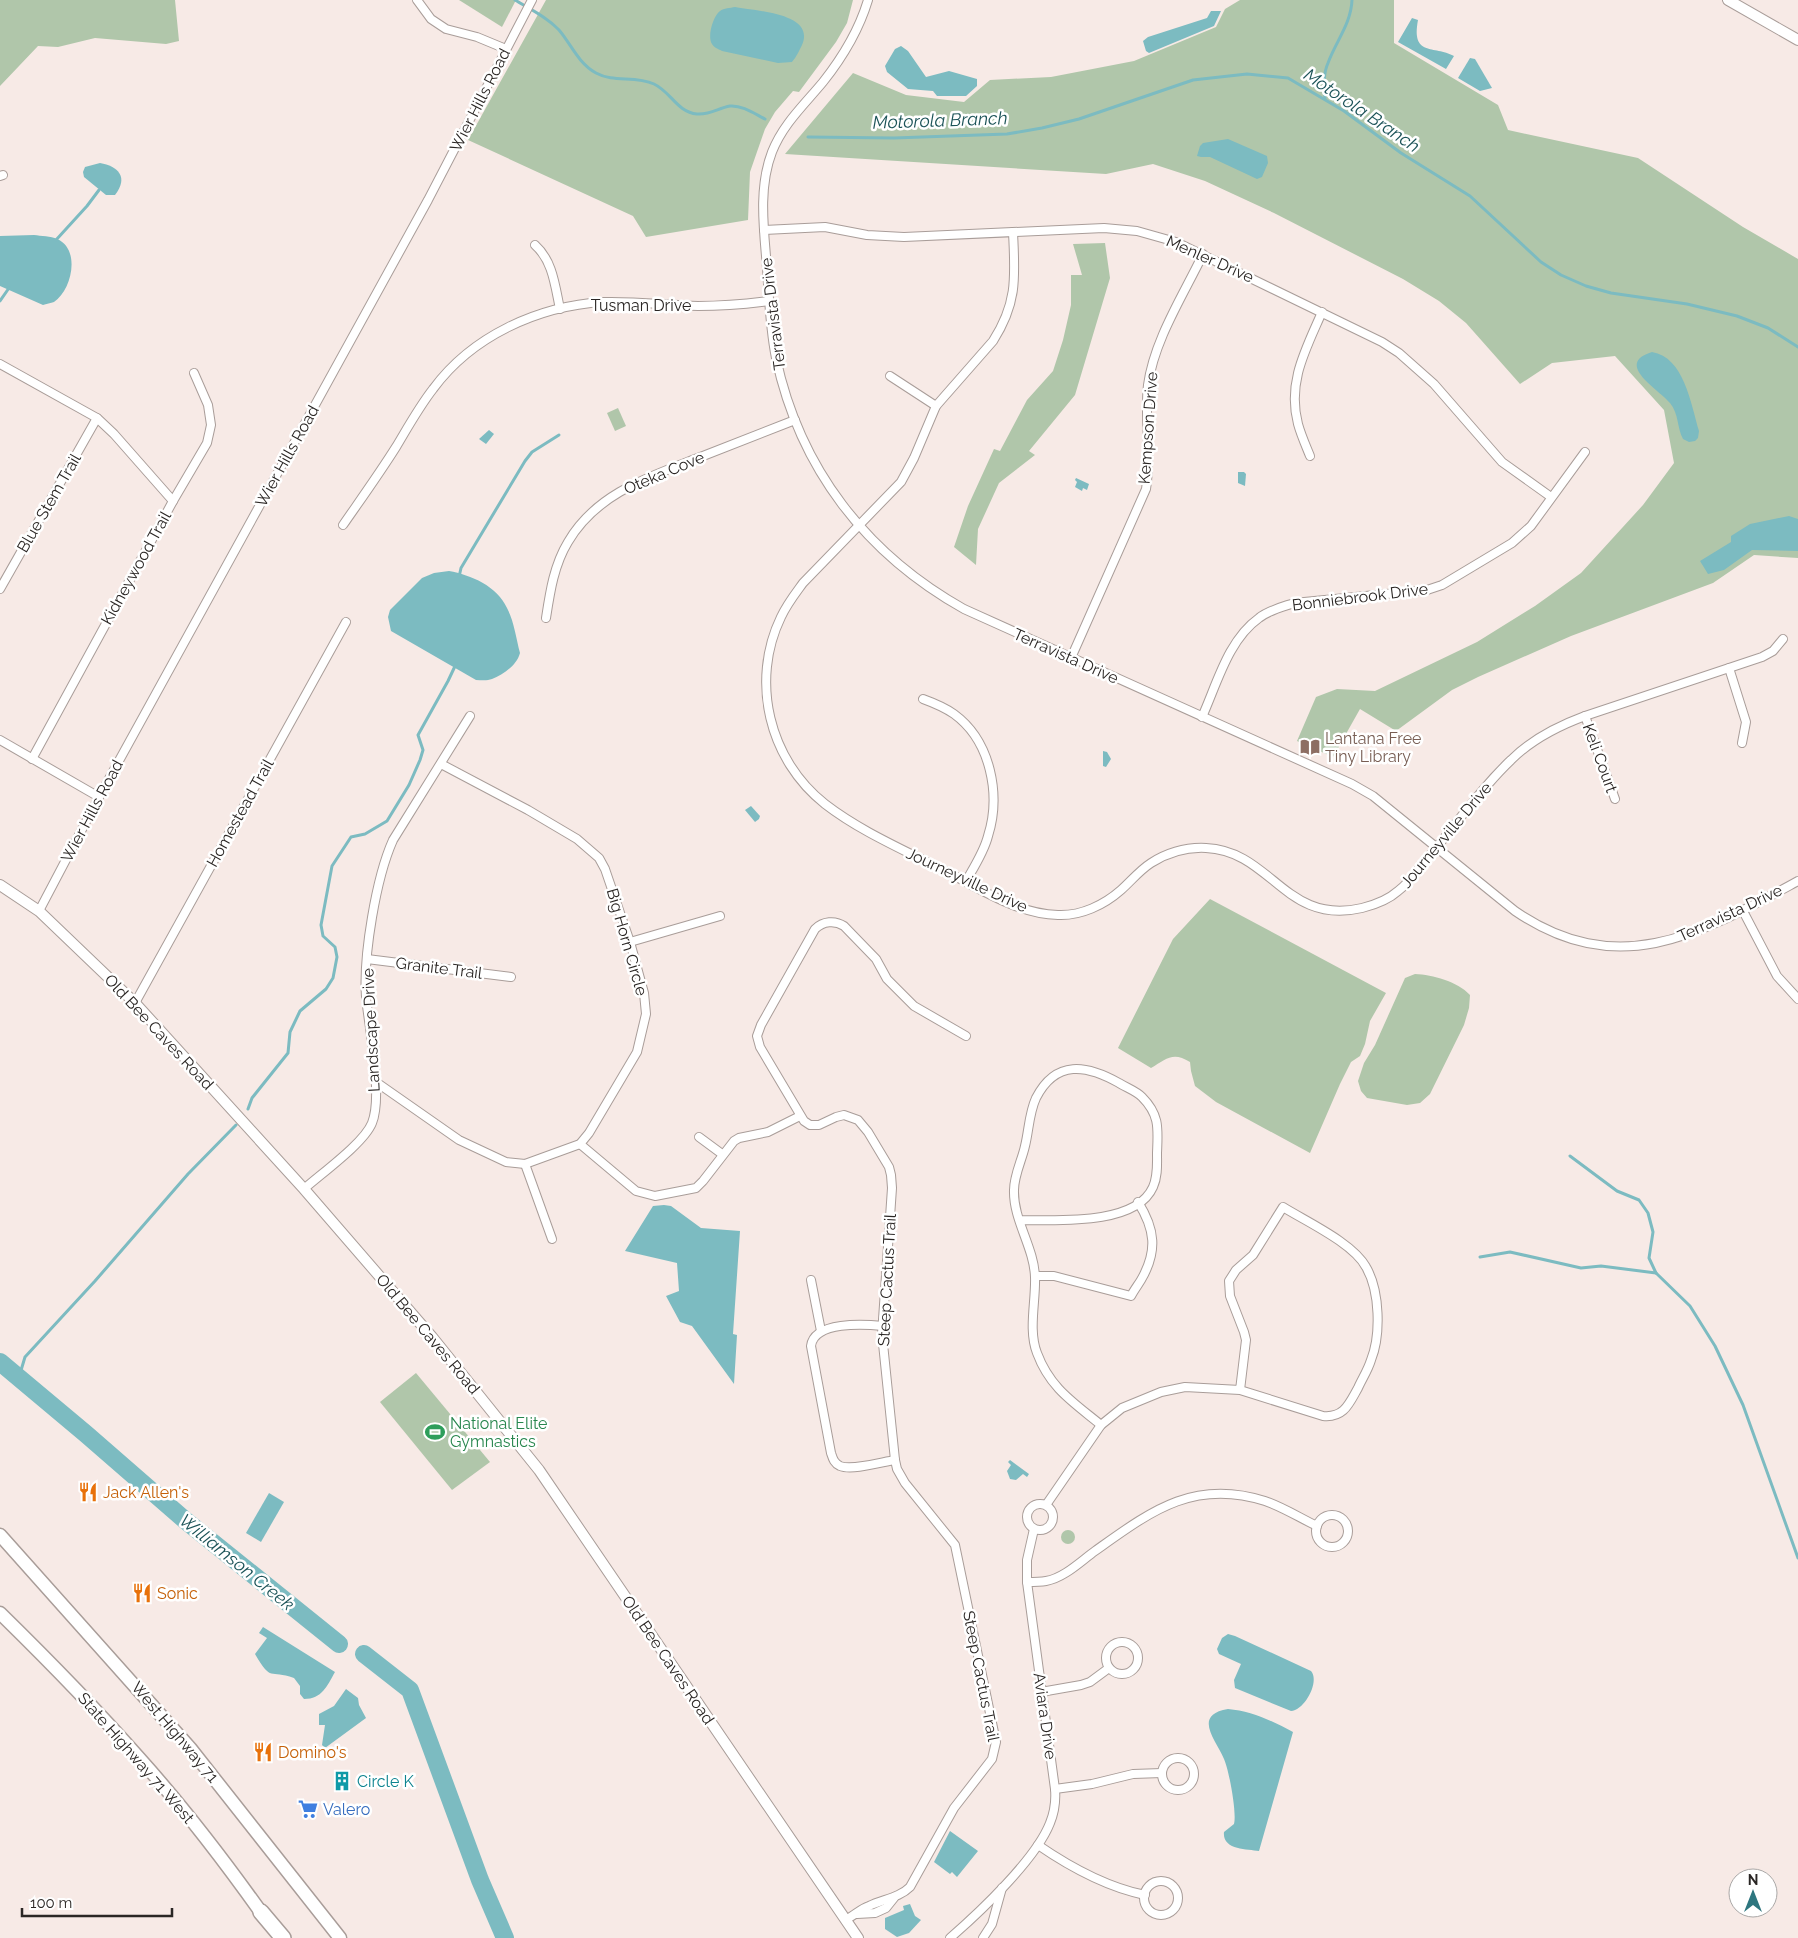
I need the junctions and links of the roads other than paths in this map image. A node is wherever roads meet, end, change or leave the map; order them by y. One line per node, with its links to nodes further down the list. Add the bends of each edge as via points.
1 (417, 0): 6 (street, via 431,19 446,29 477,37)
2 (532, 0): 6 (street, Wier Hills Road)
3 (868, 0): 7 (street, Terravista Drive, via 851,41 779,137 764,188)
4 (1728, 0): 5 (street)
5 (1798, 40)
6 (506, 50): 40 (street, Wier Hills Road, via 428,200)
7 (764, 230): 8 (street, Menler Drive, via 825,227 884,237); 11 (street, Terravista Drive)
8 (1013, 232): 10 (street, Menler Drive, via 1119,228 1168,239); 17 (street, Journeyville Drive, via 1015,279 1005,320 993,341)
9 (534, 245): 12 (street, via 550,265)
10 (1203, 254): 13 (street, Menler Drive); 30 (street, Kempson Drive, via 1151,368 1147,401 1149,460 1146,489)
11 (769, 301): 12 (street, Tusman Drive, via 697,306 604,302); 19 (street, Terravista Drive, via 776,356)
12 (560, 308): 24 (street, Tusman Drive, via 493,335 456,363 433,388)
13 (1322, 312): 21 (street, via 1301,359 1296,385 1298,423); 22 (street, Menler Drive, via 1399,353 1434,384 1502,462)
14 (0, 364): 18 (street)
15 (194, 373): 23 (street, Kidneywood Trail, via 208,406 211,425 207,443)
16 (890, 376): 17 (street)
17 (936, 406): 25 (street, Journeyville Drive, via 907,474)
18 (97, 418): 23 (street); 26 (street, Blue Stem Trail)
19 (795, 420): 25 (street, Terravista Drive, via 814,462); 27 (street, Oteka Cove, via 638,482 608,498 578,527 562,553 552,582)
20 (1585, 452): 22 (street, Bonniebrook Drive)
21 (1310, 456)
22 (1551, 497): 35 (street, Bonniebrook Drive, via 1531,526 1517,539 1442,585 1427,590 1294,603 1260,617 1247,628 1230,652)
23 (173, 501): 38 (street, Kidneywood Trail)
24 (344, 525)
25 (859, 526): 30 (street, Terravista Drive, via 902,568 949,601); 43 (street, Journeyville Drive, via 803,583 776,628 767,662 766,689 776,738 794,772 823,803 872,834)
26 (0, 589)
27 (546, 618)
28 (346, 622): 53 (street, Homestead Trail)
29 (1783, 639): 31 (street, Journeyville Drive, via 1773,651 1762,657)
30 (1071, 658): 35 (street, Terravista Drive)
31 (1729, 668): 34 (street, Journeyville Drive); 37 (street, via 1745,714 1746,731)
32 (923, 698): 43 (street, via 944,708 965,724 981,749 991,776 993,818 988,838)
33 (470, 716): 39 (street, Landscape Drive)
34 (1585, 716): 41 (street, Keli Court); 42 (street, Journeyville Drive, via 1549,732 1513,758)
35 (1202, 718): 42 (street, Terravista Drive, via 1352,784)
36 (0, 740): 38 (street)
37 (1742, 742)
38 (32, 759): 40 (street)
39 (441, 764): 49 (street, Big Horn Circle, via 528,810 590,848 605,869); 50 (street, Landscape Drive, via 386,856)
40 (99, 797): 46 (street, Wier Hills Road)
41 (1615, 799)
42 (1437, 848): 43 (street, Journeyville Drive, via 1398,891 1375,904 1349,910 1307,904 1283,890 1242,857 1204,848 1184,850 1153,862 1113,897 1072,915 1040,913 1014,906); 47 (street, Terravista Drive, via 1534,924 1584,943 1650,945 1697,932)
43 (966, 881)
44 (1798, 881): 47 (street, Terravista Drive)
45 (0, 885): 46 (street, Old Bee Caves Road)
46 (39, 911): 53 (street, Old Bee Caves Road)
47 (1743, 911): 52 (street, via 1777,976)
48 (720, 916): 49 (street)
49 (630, 942): 58 (street, Big Horn Circle, via 644,993 645,1023 637,1052)
50 (367, 959): 51 (street, Granite Trail); 55 (street, Landscape Drive, via 366,995)
51 (512, 977)
52 (1798, 999)
53 (135, 1003): 61 (street, Old Bee Caves Road)
54 (966, 1036): 56 (street, via 914,1006 887,979 876,959 844,926 834,922 823,923 815,929 804,947 757,1036 760,1047)
55 (376, 1082): 60 (street, via 459,1140 506,1162); 61 (street, Landscape Drive, via 374,1115 368,1130)
56 (800, 1116): 59 (street, via 768,1132 739,1138); 67 (street, Steep Cactus Trail, via 808,1124 816,1125 839,1116 854,1117 865,1128 891,1171)
57 (699, 1138): 59 (street)
58 (580, 1144): 59 (street, via 636,1191 651,1196 696,1188); 60 (street)
59 (722, 1154)
60 (525, 1164): 64 (street)
61 (304, 1189): 86 (street, Old Bee Caves Road, via 432,1337 539,1470)
62 (1138, 1202): 63 (street, via 1125,1210 1090,1220); 63 (street, via 1150,1193 1156,1177 1158,1130 1153,1111 1140,1095 1102,1074 1089,1069 1069,1070 1053,1077 1033,1104 1028,1137 1015,1181); 65 (street, via 1146,1214 1153,1238 1148,1265 1131,1296 1054,1276)
63 (1020, 1220): 65 (street)
64 (552, 1239)
65 (1035, 1276): 70 (street, via 1033,1336 1036,1352 1054,1385)
66 (811, 1280): 68 (street)
67 (883, 1326): 68 (street, via 857,1324); 71 (street, Steep Cactus Trail)
68 (821, 1331): 71 (street, via 813,1338 811,1346 833,1459 841,1466 851,1467)
69 (1240, 1390): 69 (street, Aviara Drive, via 1323,1416 1337,1416 1347,1409 1372,1359 1377,1303 1374,1284 1366,1267 1356,1254 1283,1207 1253,1255 1229,1281 1230,1296 1246,1340); 70 (street, Aviara Drive, via 1185,1387 1161,1392 1122,1408)
70 (1101, 1425): 72 (street, Aviara Drive)
71 (895, 1460): 86 (street, Steep Cactus Trail, via 905,1483 954,1544 996,1742 992,1759 954,1808 906,1891 886,1908)
72 (1046, 1505): 74 (street, Aviara Drive, via 1030,1509 1028,1520); 74 (street, via 1053,1514 1051,1526)
73 (1317, 1526): 73 (street, via 1318,1539 1328,1547 1337,1547 1347,1539 1349,1528 1339,1516 1328,1515); 76 (street, via 1254,1498 1227,1494 1198,1496 1173,1502 1146,1515 1054,1578)
74 (1034, 1529): 76 (street, Aviara Drive, via 1027,1560)
75 (0, 1534): 89 (main road, West Highway 71, via 190,1748)
76 (1027, 1582): 79 (street, Aviara Drive)
77 (0, 1613): 85 (main road, State Highway 71 West, via 140,1758)
78 (1109, 1668): 78 (street, via 1123,1674 1133,1670 1138,1655 1132,1646 1121,1642 1110,1646 1105,1657); 79 (street, via 1081,1686)
79 (1041, 1692): 81 (street, Aviara Drive)
80 (1162, 1773): 80 (street, via 1165,1784 1180,1791 1190,1786 1194,1776 1192,1765 1177,1758 1166,1763); 81 (street, via 1133,1774)
81 (1055, 1789): 82 (street, Aviara Drive, via 1055,1809)
82 (1038, 1845): 83 (street, Aviara Drive); 84 (street, via 1067,1865)
83 (1002, 1888): 91 (street, Aviara Drive); 92 (street, Aviara Drive, via 992,1924)
84 (1145, 1895): 84 (street, via 1151,1911 1162,1914 1172,1910 1178,1900 1176,1889 1163,1881 1154,1883)
85 (261, 1912): 87 (main road, State Highway 71 West); 88 (highway)
86 (845, 1920): 90 (street, Old Bee Caves Road)
87 (279, 1938)
88 (283, 1938)
89 (340, 1938)
90 (858, 1938)
91 (950, 1938)
92 (983, 1938)

